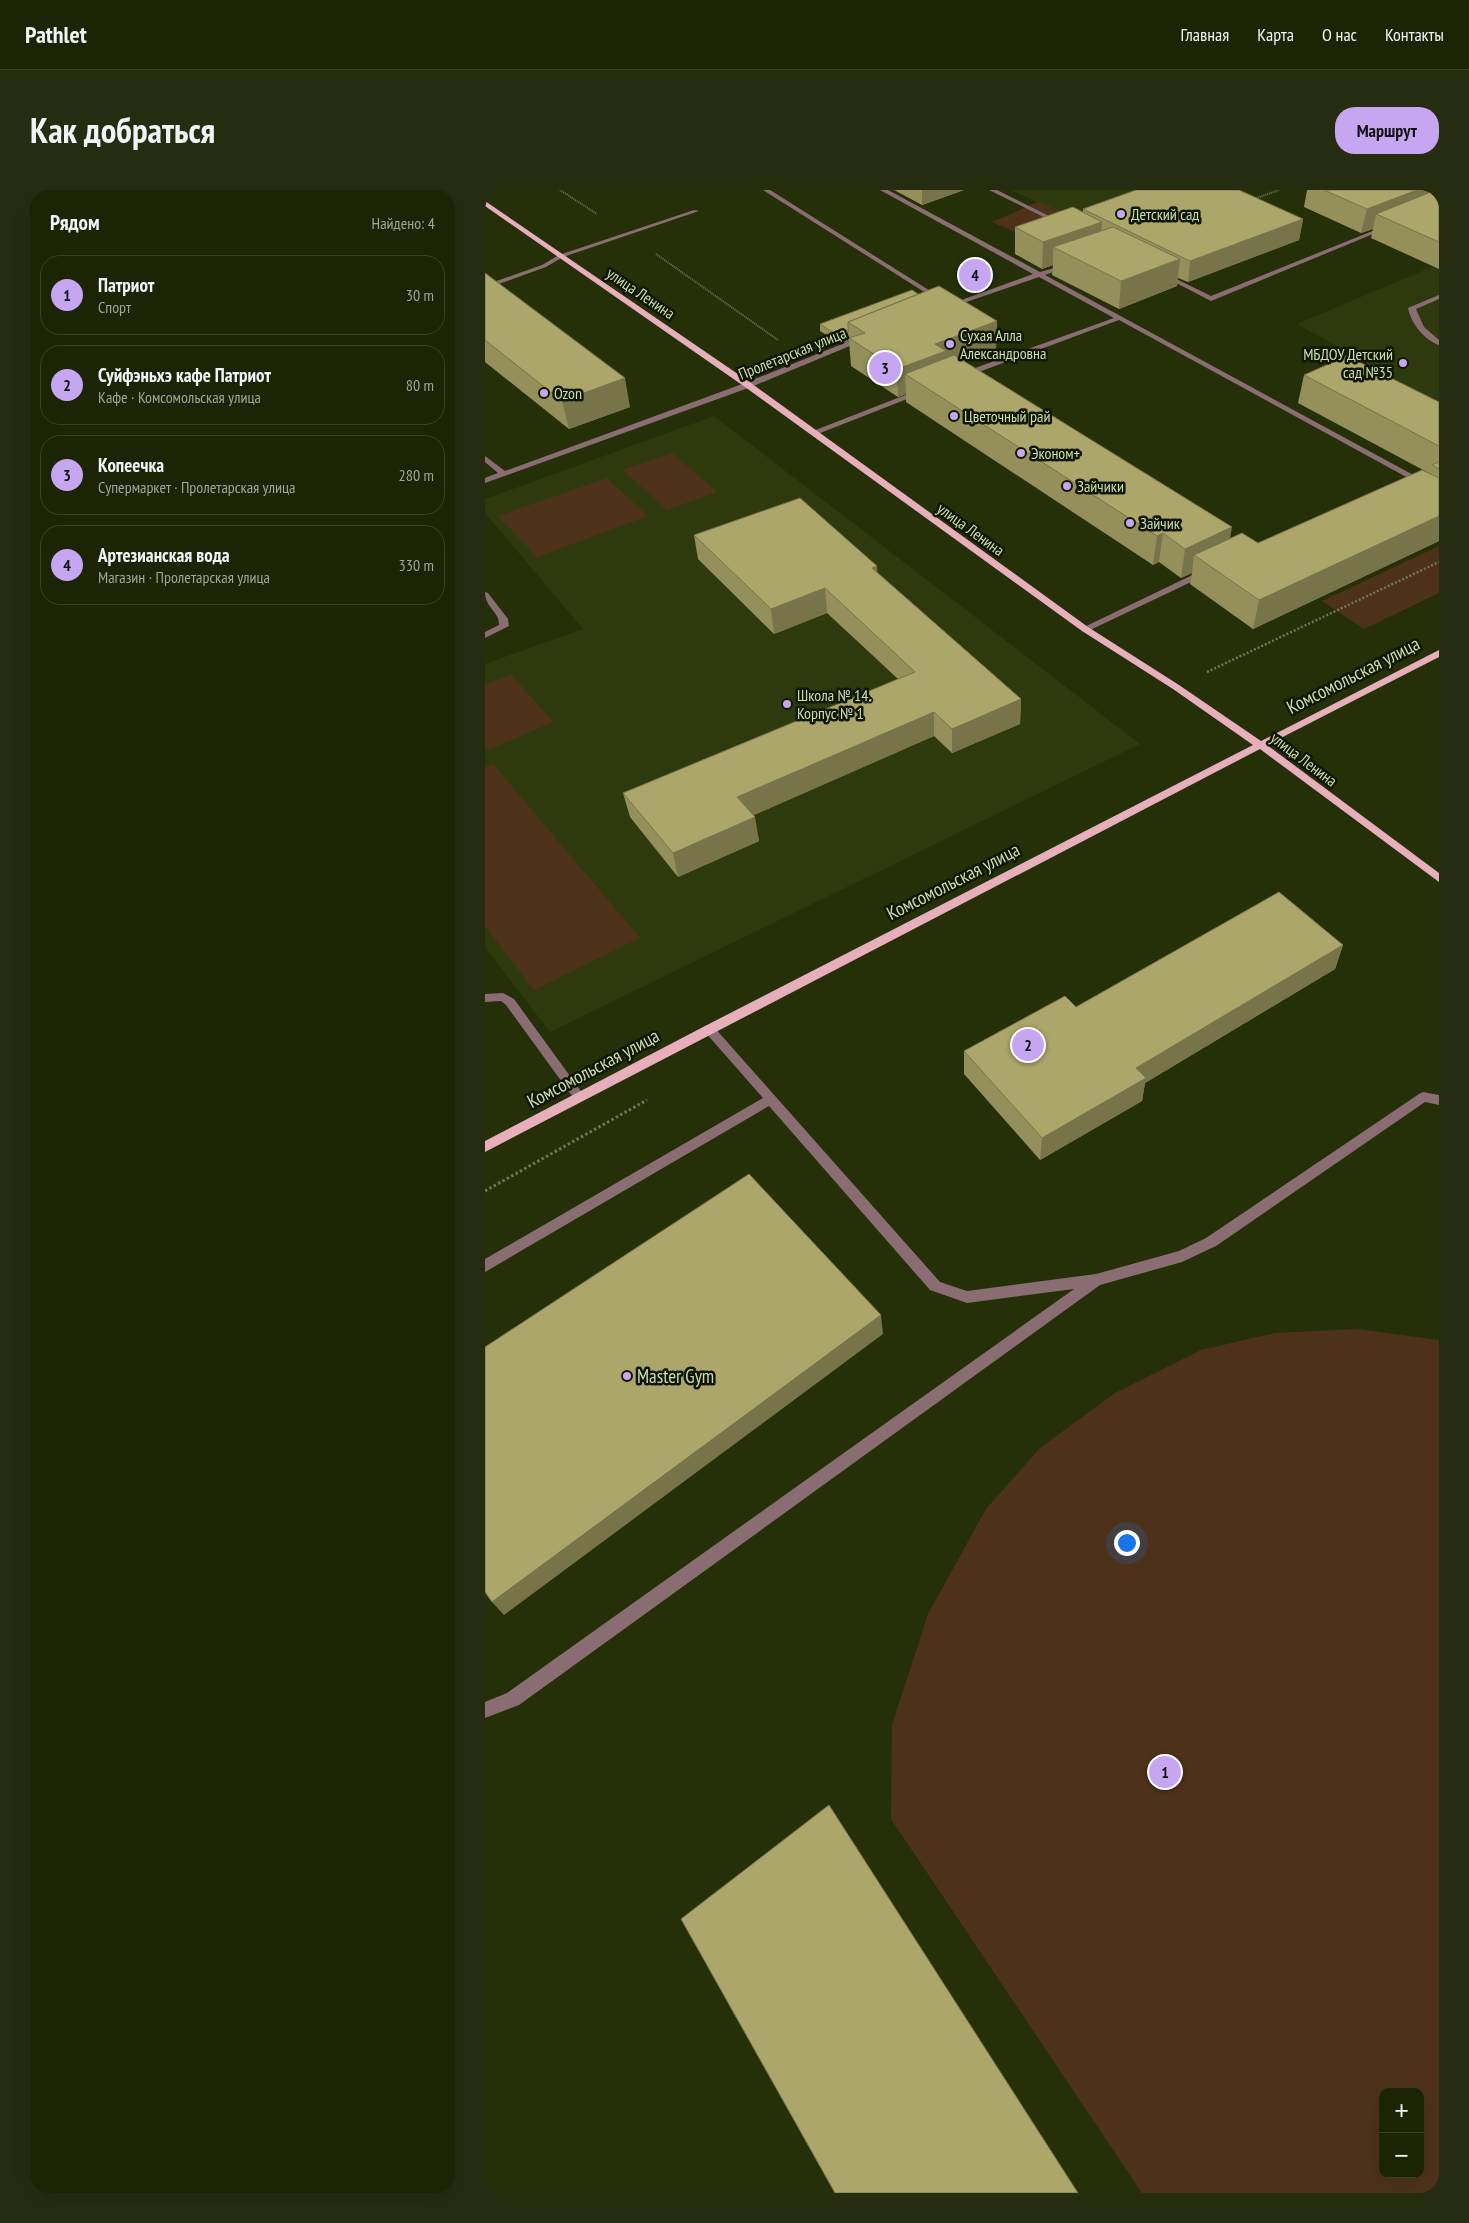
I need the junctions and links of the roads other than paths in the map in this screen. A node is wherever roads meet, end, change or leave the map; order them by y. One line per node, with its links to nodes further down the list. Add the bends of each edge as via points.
1 (766, 190): 14 (street)
2 (883, 190): 11 (street)
3 (992, 190): 7 (street)
4 (485, 203): 8 (main road, улица Ленина)
5 (696, 211): 8 (street)
6 (1393, 224): 10 (street, via 1211,299)
7 (1069, 228)
8 (561, 256): 12 (street, via 544,266 494,281); 22 (main road, улица Ленина)
9 (1079, 261): 11 (street)
10 (1153, 270)
11 (1037, 275): 14 (street); 16 (street)
12 (485, 287)
13 (1439, 297): 18 (street, via 1412,308 1413,316)
14 (949, 306): 15 (street)
15 (941, 309)
16 (1119, 318): 19 (street); 27 (street, via 1413,477)
17 (869, 337): 22 (street, Пролетарская улица)
18 (1439, 343)
19 (971, 374): 20 (street); 21 (street)
20 (961, 377)
21 (987, 384)
22 (749, 385): 24 (main road, улица Ленина); 26 (street, Пролетарская улица)
23 (933, 388): 24 (street)
24 (812, 433): 31 (main road, улица Ленина)
25 (485, 458): 26 (street)
26 (505, 475): 28 (street, Пролетарская улица)
27 (1405, 480)
28 (485, 482)
29 (1210, 570): 31 (street)
30 (485, 595): 32 (street, via 504,619 504,626)
31 (1085, 629): 34 (main road, улица Ленина, via 1176,686)
32 (485, 635)
33 (1439, 653): 34 (main road, Комсомольская улица)
34 (1259, 744): 35 (main road, улица Ленина); 37 (main road, Комсомольская улица)
35 (1437, 875)
36 (485, 998): 38 (street, via 503,997 510,1002)
37 (709, 1029): 38 (main road, Комсомольская улица); 39 (street)
38 (579, 1097): 41 (main road, Комсомольская улица)
39 (769, 1100): 42 (street); 43 (street, via 935,1286 967,1297)
40 (1439, 1100): 43 (street, via 1423,1097 1211,1242 1182,1256)
41 (485, 1147)
42 (485, 1266)
43 (1096, 1280): 44 (street, via 513,1699)
44 (485, 1710)

